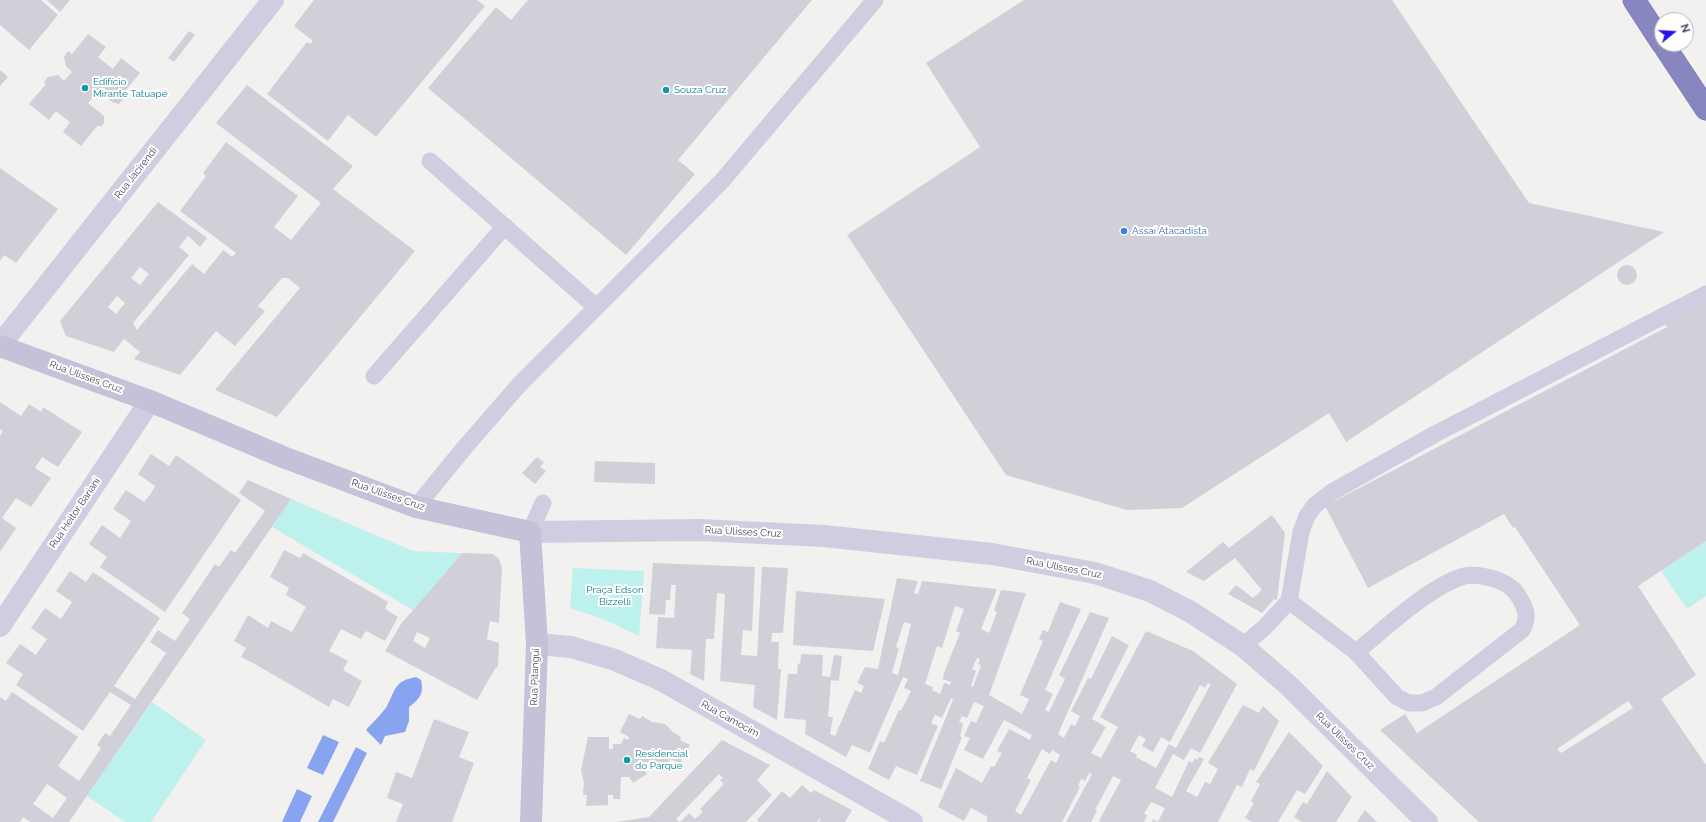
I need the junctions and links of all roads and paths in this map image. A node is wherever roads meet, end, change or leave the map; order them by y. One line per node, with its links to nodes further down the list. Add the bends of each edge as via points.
1 (273, 0): 11 (street, Rua Jacirendi)
2 (875, 0): 10 (lane, via 721,182)
3 (1634, 0): 4 (highway)
4 (1654, 31)
5 (1668, 52): 6 (highway)
6 (1706, 109)
7 (430, 160): 8 (lane)
8 (505, 226): 10 (lane); 12 (lane)
9 (1706, 294): 17 (lane, via 1437,433 1332,492 1315,505 1307,516 1301,532)
10 (596, 307): 15 (lane, via 519,385)
11 (0, 345): 13 (street, Rua Ulisses Cruz)
12 (374, 376)
13 (150, 401): 15 (street, Rua Ulisses Cruz, via 283,457); 18 (street, Rua Heitor Bariani)
14 (543, 503): 16 (lane)
15 (416, 507): 16 (street, Rua Ulisses Cruz)
16 (530, 532): 19 (street, Rua Pitangui); 20 (street, Rua Ulisses Cruz, via 699,530 824,536 992,554 1095,573 1150,591 1191,612)
17 (1289, 601): 20 (lane); 21 (lane)
18 (0, 626)
19 (537, 644): 22 (street, Rua Pitangui); 23 (street, Rua Camocim, via 571,647 615,660 661,680)
20 (1243, 646): 24 (street, Rua Ulisses Cruz, via 1288,685)
21 (1356, 652): 21 (lane, via 1397,697 1409,703 1422,703 1436,696 1522,630 1527,623 1526,613 1516,592 1499,580 1480,575 1465,576 1442,584)
22 (530, 822)
23 (912, 822)
24 (1427, 822)

